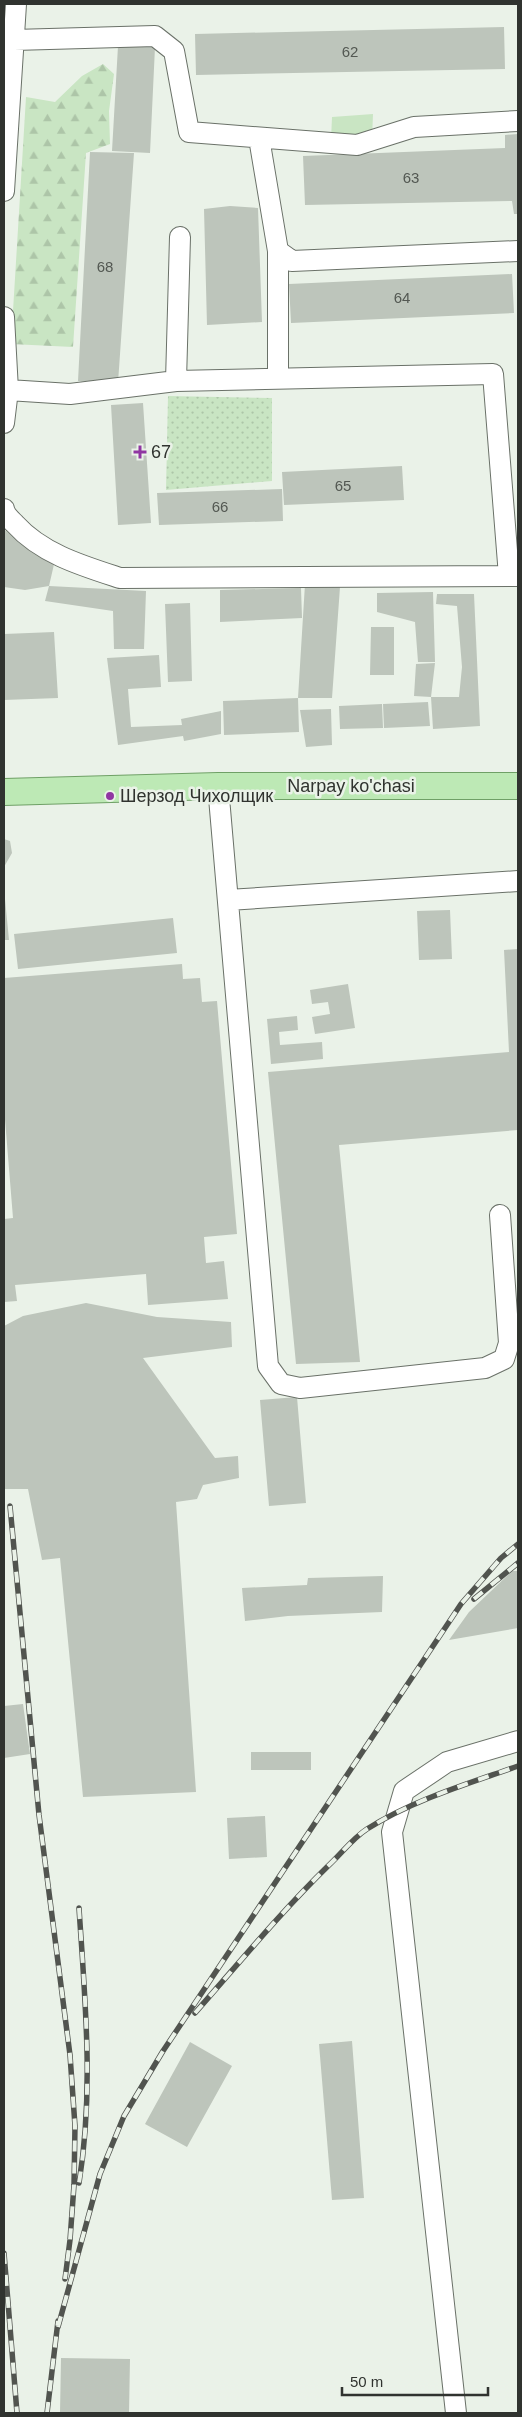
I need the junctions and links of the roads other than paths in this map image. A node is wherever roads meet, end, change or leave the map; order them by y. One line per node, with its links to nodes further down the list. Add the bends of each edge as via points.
1 (16, 4): 2 (lane)
2 (14, 40): 4 (lane, via 155,36 174,51 189,132); 5 (lane)
3 (518, 121): 4 (lane, via 414,127 357,145)
4 (259, 138): 7 (lane)
5 (4, 191)
6 (180, 237): 11 (lane)
7 (278, 251): 8 (lane, via 292,261); 10 (lane)
8 (518, 251)
9 (4, 317): 12 (lane)
10 (278, 378): 11 (lane); 15 (lane, via 493,374)
11 (176, 380): 12 (lane, via 70,394)
12 (8, 390): 13 (lane)
13 (4, 423)
14 (4, 509): 15 (lane, via 4,513 34,542 73,562 120,578)
15 (514, 576)
16 (218, 786): 17 (main road, Narpay ko'chasi); 18 (main road, Narpay ko'chasi); 20 (lane)
17 (518, 786)
18 (4, 792)
19 (518, 881): 20 (lane)
20 (228, 900): 21 (lane, via 268,1366 281,1384 300,1388 485,1368 504,1359 509,1343)
21 (500, 1215)
22 (518, 1740): 23 (lane, via 447,1762 404,1791 392,1832)
23 (456, 2413)

